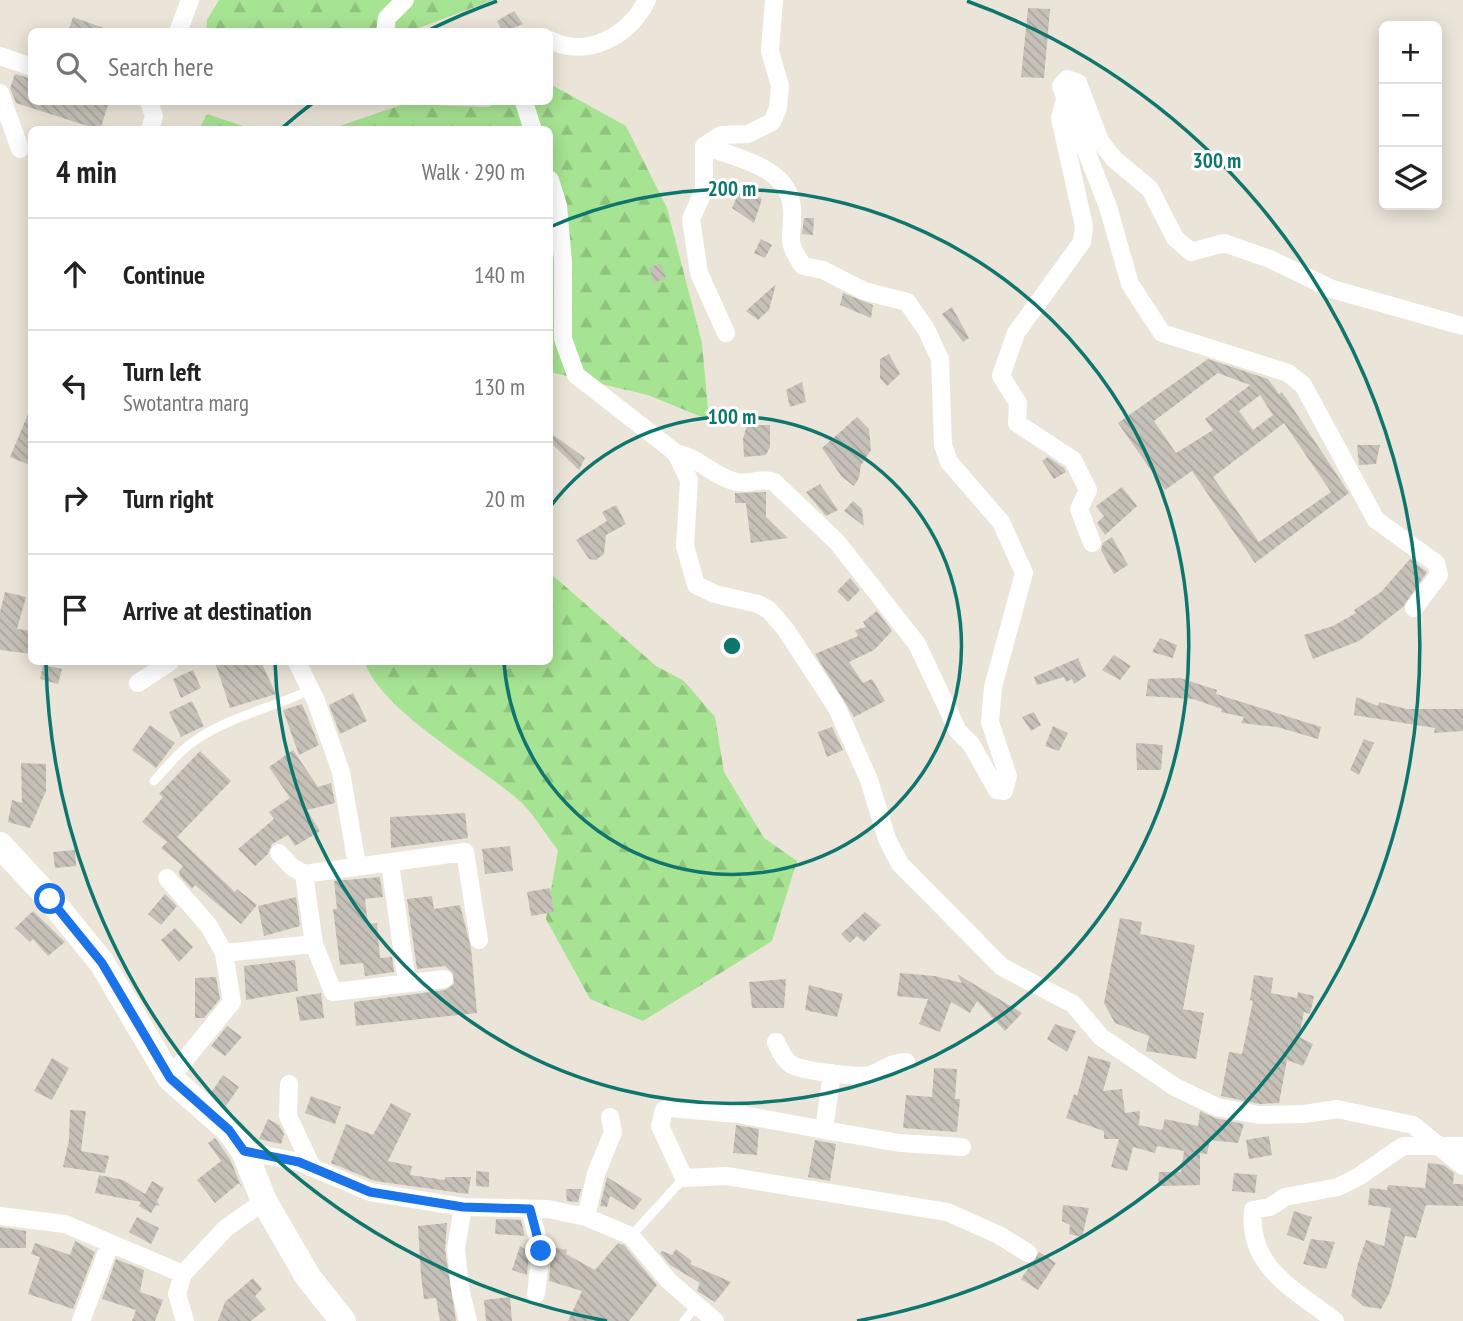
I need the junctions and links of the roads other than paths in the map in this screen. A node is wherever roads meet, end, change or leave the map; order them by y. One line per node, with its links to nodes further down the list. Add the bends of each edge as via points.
1 (190, 0): 5 (street)
2 (405, 0): 6 (street, via 387,18)
3 (648, 0): 7 (street, via 624,32 599,43 567,49)
4 (774, 0): 16 (street, via 770,51 780,86 772,122 748,134 721,135)
5 (180, 28)
6 (386, 28)
7 (553, 42)
8 (0, 56): 9 (street)
9 (28, 65)
10 (0, 93): 17 (street)
11 (1065, 100): 19 (street, via 1061,86 1067,79 1078,83 1100,141 1150,189 1175,238 1191,252 1224,243 1332,289); 22 (street, via 1060,118 1084,226 1082,242 1016,333 1001,376 1018,403 1017,423 1073,460 1088,490 1079,509); 23 (street, via 1108,207 1130,285 1162,333 1288,373 1303,385 1377,520 1440,569)
12 (147, 105): 14 (street, via 153,116)
13 (525, 105): 15 (street)
14 (151, 126)
15 (532, 126)
16 (704, 146): 20 (street, via 704,190 691,219 699,273); 21 (street, via 779,177 793,211 789,236 793,251 803,266 823,270 864,291 907,302 926,328 940,359 943,444 949,462 1000,522 1024,573 993,687 990,722 1008,776 1004,791 997,790 971,744 958,732 917,644 837,542 774,482 740,483 717,476 695,457)
17 (20, 149)
18 (553, 190): 21 (street, via 563,262 563,339 576,375)
19 (1463, 326)
20 (726, 333)
21 (676, 453): 49 (street, via 689,481 685,546 696,584 715,594 758,604 786,630 837,708 900,864 987,954 1002,967 1073,1004 1101,1037 1175,1087 1217,1107 1259,1115 1337,1109 1413,1125)
22 (1093, 542)
23 (1414, 608)
24 (165, 665): 26 (street)
25 (298, 665): 27 (street)
26 (138, 683)
27 (316, 701): 28 (lane, via 306,692 228,722 188,745); 32 (street, via 341,772)
28 (154, 781)
29 (0, 845): 43 (main road, via 102,963)
30 (279, 853): 33 (street)
31 (390, 863): 32 (street); 35 (street, via 465,852); 39 (street)
32 (357, 865): 33 (street)
33 (304, 874): 36 (street)
34 (167, 878): 37 (street, via 209,926)
35 (479, 940)
36 (314, 944): 37 (street); 39 (street, via 332,992)
37 (224, 953): 43 (street, via 232,1002)
38 (444, 979): 39 (street)
39 (407, 984)
40 (776, 1042): 42 (street, via 793,1065)
41 (906, 1062): 42 (street, via 891,1063 869,1075)
42 (832, 1073): 46 (street)
43 (170, 1078): 50 (main road, via 229,1130)
44 (289, 1084): 52 (street, via 288,1116)
45 (610, 1117): 58 (street, via 613,1132)
46 (824, 1130): 48 (street, via 900,1143); 53 (street, via 738,1114 669,1108 661,1115 660,1126)
47 (1463, 1146): 49 (street)
48 (962, 1147)
49 (1438, 1148): 51 (street); 71 (street, via 1403,1146 1338,1187 1253,1210 1251,1229 1274,1275)
50 (244, 1151): 52 (street); 54 (main road)
51 (1463, 1166)
52 (312, 1167): 55 (street, via 370,1192)
53 (684, 1178): 59 (lane); 61 (street, via 726,1176 947,1212)
54 (264, 1201): 62 (street, via 226,1228); 67 (main road, via 308,1278)
55 (463, 1207): 56 (street); 68 (street, via 456,1249)
56 (530, 1209): 58 (street); 63 (street, via 541,1251)
57 (0, 1216): 60 (street, via 65,1224)
58 (586, 1217): 59 (street)
59 (631, 1236): 64 (street, via 669,1281)
60 (110, 1244): 62 (street); 65 (street)
61 (1028, 1253)
62 (183, 1274): 66 (street, via 177,1294)
63 (536, 1294)
64 (698, 1303): 69 (lane); 70 (street)
65 (81, 1321)
66 (185, 1321)
67 (343, 1321)
68 (468, 1321)
69 (684, 1321)
70 (715, 1321)
71 (1335, 1321)

